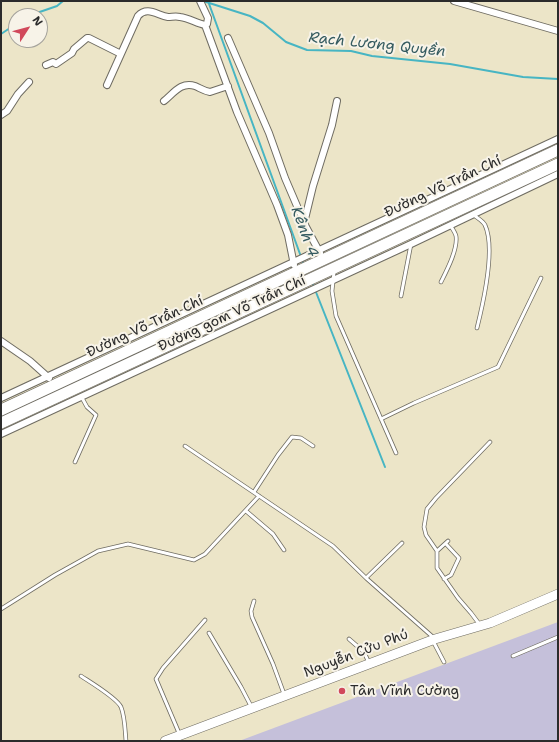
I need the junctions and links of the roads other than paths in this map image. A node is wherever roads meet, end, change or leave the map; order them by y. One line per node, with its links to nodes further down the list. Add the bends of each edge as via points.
1 (454, 1): 4 (street)
2 (201, 2): 3 (street, via 208,18 208,24)
3 (205, 25): 6 (street, via 181,17 146,11 138,16); 10 (street)
4 (558, 31)
5 (228, 38): 19 (street)
6 (121, 54): 7 (street, via 87,38 56,64 53,62); 9 (street)
7 (46, 65)
8 (29, 82): 13 (street)
9 (107, 85)
10 (228, 86): 11 (street, via 210,92 190,84 184,85); 23 (street, via 268,181)
11 (164, 101)
12 (338, 101): 19 (street)
13 (1, 115)
14 (558, 139): 22 (street)
15 (558, 150): 22 (highway, Đường Võ Trần Chí)
16 (558, 164): 24 (highway, Đường Võ Trần Chí)
17 (558, 174): 18 (street, Đường gom Võ Trần Chí)
18 (472, 214): 20 (street, Đường gom Võ Trần Chí); 29 (lane, via 485,224 489,240 486,293)
19 (304, 223): 22 (street)
20 (450, 225): 21 (street, Đường gom Võ Trần Chí); 27 (lane, via 456,234 456,241)
21 (411, 244): 26 (street, Đường gom Võ Trần Chí); 28 (lane)
22 (320, 257): 23 (highway, Đường Võ Trần Chí)
23 (297, 268): 31 (street, Đường gom Võ Trần Chí); 32 (highway, Đường Võ Trần Chí)
24 (329, 270): 26 (lane); 33 (highway, Đường Võ Trần Chí)
25 (541, 278): 36 (lane, via 498,367)
26 (333, 280): 33 (street, Đường gom Võ Trần Chí); 36 (lane, via 336,316)
27 (441, 282)
28 (401, 296)
29 (476, 328)
30 (1, 341): 31 (street, via 30,361)
31 (47, 377): 32 (street); 34 (street, Đường gom Võ Trần Chí)
32 (56, 385): 35 (highway, Đường Võ Trần Chí)
33 (78, 392): 37 (highway, Đường Võ Trần Chí); 38 (street, Đường gom Võ Trần Chí); 43 (lane, via 87,407 96,415)
34 (1, 398)
35 (1, 410)
36 (381, 419): 42 (lane)
37 (1, 423)
38 (1, 434)
39 (490, 442): 49 (lane, via 427,509 424,527 426,535)
40 (185, 446): 44 (lane)
41 (313, 446): 44 (lane, via 301,438 292,438)
42 (396, 453)
43 (75, 462)
44 (254, 492): 45 (lane)
45 (259, 496): 46 (lane); 50 (lane, via 333,546)
46 (246, 511): 48 (lane, via 273,534); 54 (lane, via 205,554 194,560 128,544 98,551)
47 (402, 543): 50 (lane)
48 (284, 550)
49 (437, 551): 51 (lane, via 437,568); 51 (lane, via 447,542 459,558 451,575)
50 (366, 578): 60 (lane)
51 (444, 579): 56 (lane)
52 (558, 594): 56 (main road, Nguyễn Cửu Phú)
53 (254, 601): 65 (lane, via 252,617)
54 (1, 609)
55 (204, 620): 67 (lane, via 156,679)
56 (481, 626): 60 (main road, Nguyễn Cửu Phú)
57 (209, 633): 66 (lane)
58 (558, 637): 61 (lane)
59 (349, 639): 63 (lane, via 364,652)
60 (434, 640): 62 (lane); 63 (main road, Nguyễn Cửu Phú)
61 (513, 656)
62 (444, 662)
63 (370, 664): 65 (main road, Nguyễn Cửu Phú)
64 (81, 676): 68 (lane, via 120,705)
65 (285, 696): 66 (main road, Nguyễn Cửu Phú)
66 (252, 708): 67 (main road, Nguyễn Cửu Phú)
67 (180, 735): 69 (main road, Nguyễn Cửu Phú)
68 (126, 741)
69 (164, 741)

